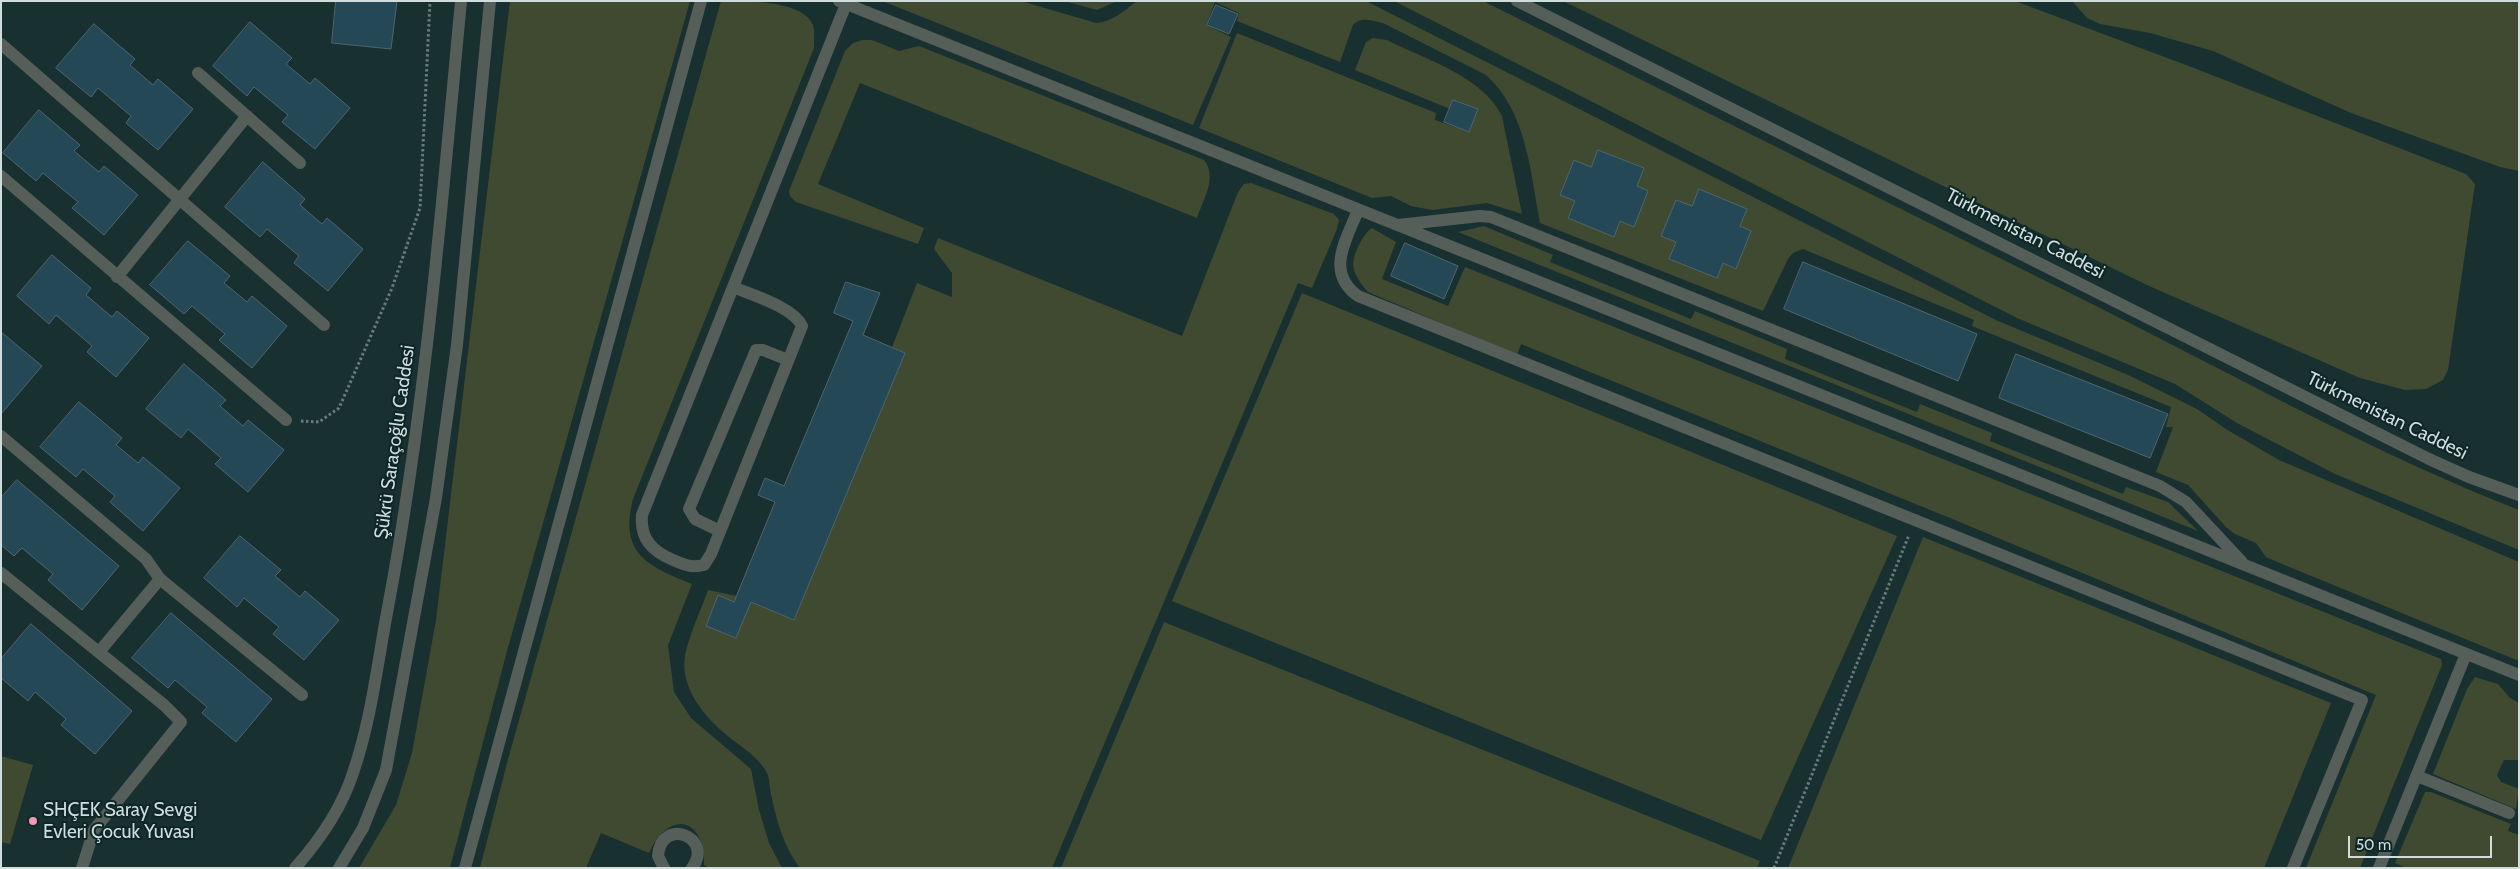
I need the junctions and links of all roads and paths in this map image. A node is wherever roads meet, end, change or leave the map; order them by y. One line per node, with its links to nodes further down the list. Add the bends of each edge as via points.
1 (430, 1): 19 (path, via 420,208 399,270 339,408 319,422)
2 (461, 1): 34 (street, Şükrü Saraçoğlu Caddesi, via 415,446 367,716 357,761 346,790 318,840)
3 (490, 1): 35 (street, via 458,345 436,498 386,770 363,828)
4 (701, 1): 36 (street)
5 (1517, 1): 21 (street, Türkmenistan Caddesi, via 2430,459)
6 (842, 3): 13 (street); 16 (street)
7 (1, 44): 12 (street)
8 (198, 73): 9 (street)
9 (247, 116): 10 (street); 12 (street)
10 (300, 163)
11 (1, 176): 15 (street)
12 (180, 199): 15 (street); 17 (street)
13 (1358, 210): 14 (street); 22 (street, via 1338,268 1342,280 1358,296)
14 (1395, 225): 24 (street); 24 (street, via 1491,217 2160,486 2186,502)
15 (117, 277): 19 (street)
16 (733, 286): 18 (street, via 798,318 802,326); 23 (street, via 642,515 641,525 649,546 659,554 692,568 704,565)
17 (324, 325)
18 (788, 360): 23 (street); 23 (street, via 756,350 689,509 695,519)
19 (286, 420)
20 (1, 436): 26 (street, via 146,559)
21 (2519, 495)
22 (1915, 520): 39 (path); 40 (street, via 2362,700)
23 (720, 530)
24 (2244, 565): 28 (street)
25 (1, 573): 27 (street)
26 (160, 579): 27 (street); 30 (street)
27 (99, 652): 33 (street, via 181,722 94,830)
28 (2466, 654): 29 (street); 31 (street)
29 (2519, 675)
30 (302, 695)
31 (2417, 776): 32 (street); 41 (street)
32 (2509, 814)
33 (82, 868)
34 (295, 868)
35 (339, 868)
36 (464, 868)
37 (664, 868): 38 (street, via 658,849 666,838 679,834 686,835 696,844 698,856)
38 (692, 868)
39 (1774, 868)
40 (2293, 868)
41 (2379, 868)

